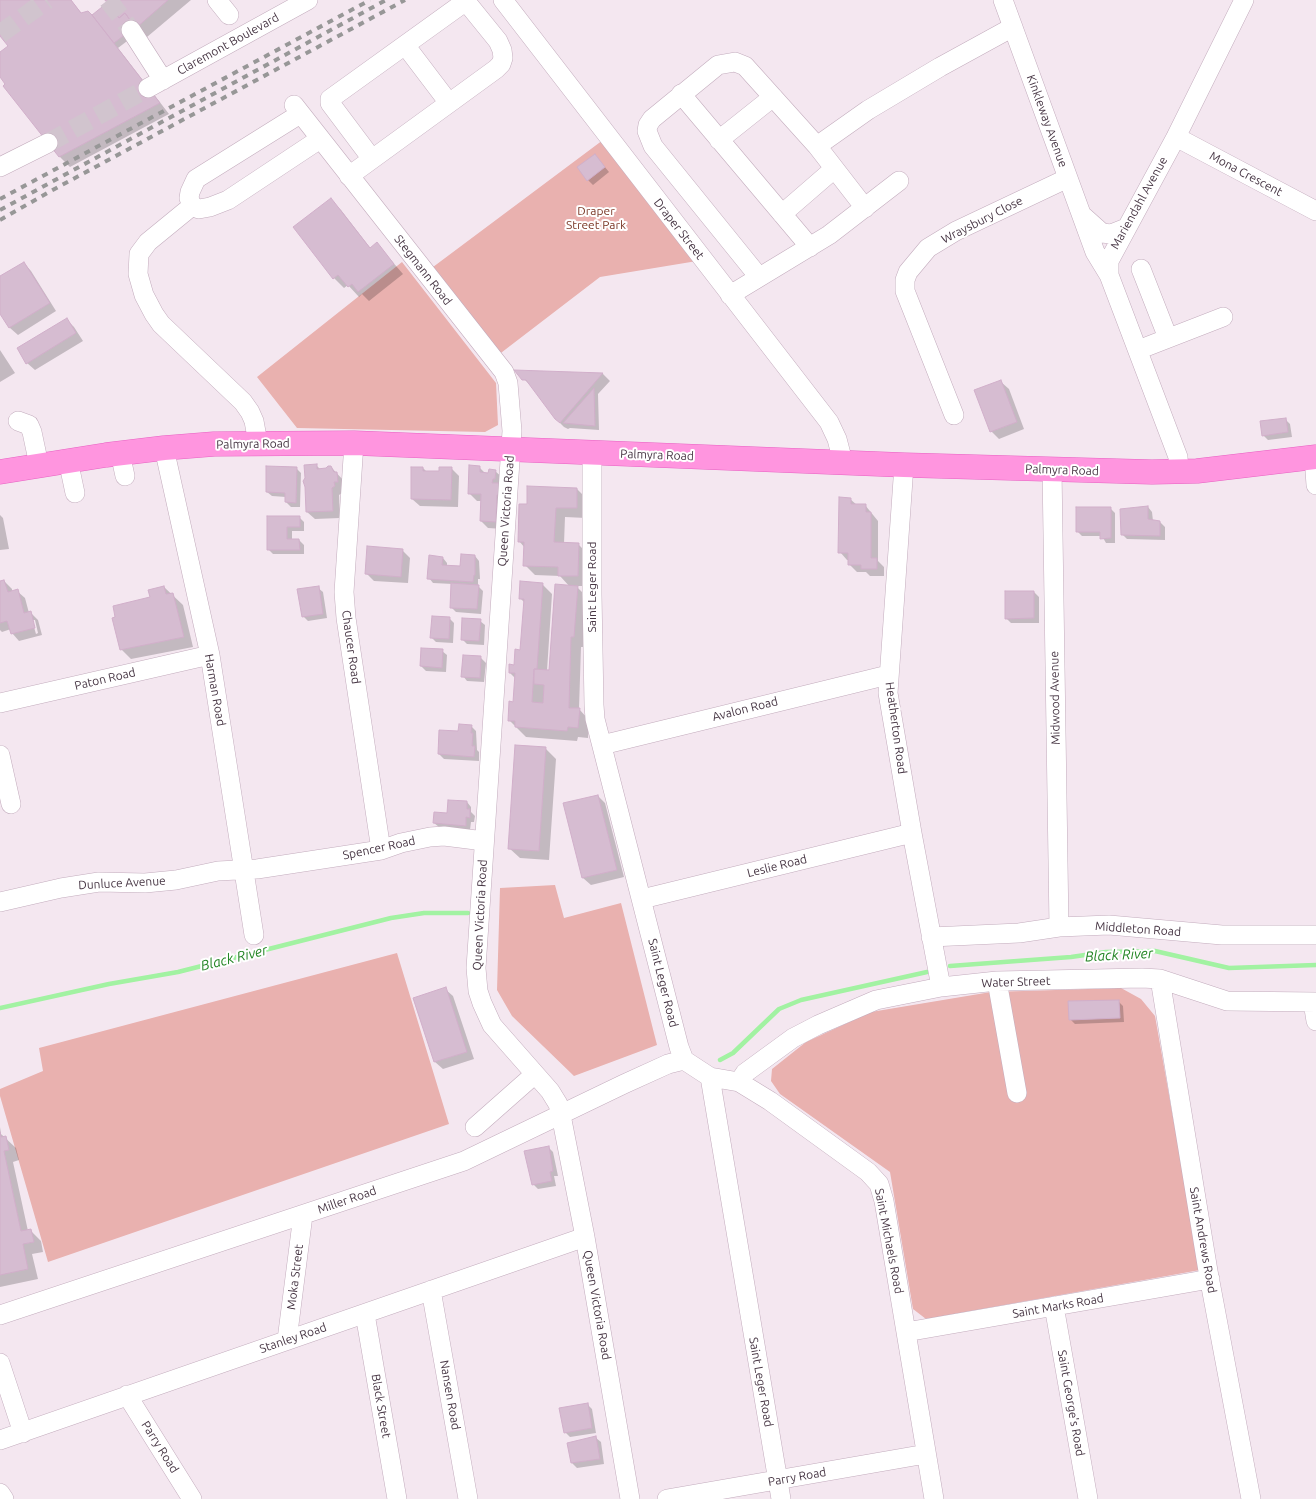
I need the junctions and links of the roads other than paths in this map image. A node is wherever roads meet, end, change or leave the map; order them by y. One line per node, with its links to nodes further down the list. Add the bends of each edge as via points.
1 (217, 0): 6 (street)
2 (308, 0): 8 (street, Claremont Boulevard, via 156,84)
3 (504, 0): 34 (street, Draper Street)
4 (1003, 0): 7 (street, Kinkleway Avenue)
5 (1244, 0): 13 (street, Mariendahl Avenue)
6 (229, 15)
7 (1013, 27): 17 (street, via 940,67 848,123); 22 (street, Kinkleway Avenue)
8 (131, 30)
9 (405, 45): 12 (street); 12 (street, via 466,3 498,41 503,58 500,64); 18 (street, via 330,99)
10 (681, 94): 11 (street, via 718,65 735,62 745,66); 15 (street); 33 (street, via 652,119 648,125 649,137)
11 (773, 97): 15 (street); 17 (street)
12 (450, 103): 18 (street)
13 (1176, 137): 26 (street, Mona Crescent); 29 (street, Mariendahl Avenue)
14 (320, 139): 21 (street, Stegmann Road); 24 (street, via 228,200 199,209); 24 (street, Stegmann Road, via 297,110 196,180 189,198)
15 (720, 140): 27 (street)
16 (48, 143): 19 (street)
17 (817, 146): 20 (street)
18 (372, 159): 21 (street)
19 (0, 168)
20 (834, 168): 25 (street); 27 (street)
21 (349, 176): 43 (street, Stegmann Road, via 504,372 511,408)
22 (1068, 178): 28 (street, Kinkleway Avenue); 38 (street, Wraysbury Close, via 928,248 908,272 905,291)
23 (898, 181): 25 (street)
24 (192, 206): 40 (street, via 148,242 139,254 138,274 144,295 161,324 243,402 254,421)
25 (865, 208): 30 (street)
26 (1316, 210)
27 (782, 214): 30 (street)
28 (1082, 215): 29 (street, Kinkleway Avenue, via 1102,233 1111,234); 32 (street, Kinkleway Avenue)
29 (1126, 228): 32 (street, Mariendahl Avenue, via 1109,261)
30 (810, 247): 33 (street)
31 (1142, 269): 36 (street)
32 (1109, 276): 37 (street)
33 (759, 277): 34 (street)
34 (730, 295): 47 (street, Draper Street, via 829,422)
35 (1223, 318): 36 (street)
36 (1168, 338): 37 (street)
37 (1138, 350): 52 (street, via 1178,457)
38 (954, 415)
39 (18, 422): 48 (street, via 29,425)
40 (258, 443): 41 (main road, Palmyra Road); 42 (main road, Palmyra Road)
41 (354, 443): 43 (main road, Palmyra Road); 63 (street, Chaucer Road, via 344,592)
42 (164, 448): 46 (main road, Palmyra Road, via 123,465); 55 (street, Harman Road)
43 (511, 449): 44 (main road, Palmyra Road); 62 (street, Queen Victoria Road)
44 (592, 452): 47 (main road, Palmyra Road); 58 (street, Saint Leger Road, via 594,705)
45 (1315, 457): 52 (main road, Palmyra Road); 53 (street)
46 (68, 460): 48 (main road, Palmyra Road); 54 (street)
47 (844, 462): 49 (main road, Palmyra Road)
48 (39, 465): 51 (main road, Palmyra Road)
49 (904, 465): 50 (main road, Palmyra Road); 56 (street, Heatherton Road)
50 (1052, 469): 52 (main road, Palmyra Road); 67 (street, Midwood Avenue)
51 (0, 472)
52 (1179, 472)
53 (1316, 485)
54 (75, 493)
55 (210, 656): 57 (street, Paton Road); 64 (street, Harman Road)
56 (888, 675): 58 (street, Avalon Road); 61 (street, Heatherton Road, via 888,693)
57 (0, 703)
58 (602, 745): 65 (street, Saint Leger Road)
59 (0, 755): 60 (street)
60 (11, 804)
61 (912, 833): 65 (street, Leslie Road); 70 (street, Heatherton Road)
62 (484, 841): 63 (street, Spencer Road, via 430,837); 77 (street, Queen Victoria Road, via 476,968 478,991 492,1026)
63 (381, 850): 64 (street, Spencer Road)
64 (244, 869): 66 (street, Dunluce Avenue, via 145,883 98,882); 68 (street, Harman Road)
65 (642, 899): 76 (street, Saint Leger Road)
66 (0, 902)
67 (1059, 927): 69 (street, Middleton Road, via 1125,926 1222,935); 70 (street, Middleton Road, via 1019,933)
68 (254, 935)
69 (1316, 935)
70 (931, 937): 73 (street, Heatherton Road)
71 (1160, 979): 72 (street, Water Street); 74 (street, Water Street, via 1227,1001); 85 (street, Saint Andrews Road)
72 (997, 981): 73 (street, Water Street); 80 (street)
73 (941, 987): 79 (street, Water Street, via 876,1000 818,1025 745,1073)
74 (1314, 1002): 75 (street)
75 (1316, 1021)
76 (684, 1060): 78 (street); 81 (street, Miller Road, via 670,1063)
77 (535, 1074): 81 (street, Queen Victoria Road, via 554,1098); 82 (street)
78 (710, 1077): 79 (street, Saint Michaels Road); 97 (street, Saint Leger Road)
79 (739, 1082): 90 (street, Saint Michaels Road, via 796,1119 876,1180 884,1201)
80 (1017, 1092)
81 (561, 1115): 83 (street, Miller Road, via 464,1161); 84 (street, Queen Victoria Road)
82 (474, 1127)
83 (303, 1215): 89 (street, Miller Road); 91 (street, Moka Street)
84 (585, 1236): 86 (street, Stanley Road); 103 (street, Queen Victoria Road)
85 (1210, 1279): 87 (street, Saint Marks Road); 108 (street, Saint Andrews Road)
86 (431, 1290): 88 (street, Stanley Road); 102 (street, Nansen Road)
87 (1054, 1306): 90 (street, Saint Marks Road); 107 (street, Saint George's Road)
88 (365, 1314): 91 (street, Stanley Road); 101 (street, Black Street)
89 (0, 1315)
90 (906, 1332): 96 (street, Saint Michaels Road)
91 (287, 1340): 93 (street, Stanley Road)
92 (0, 1363): 94 (street)
93 (127, 1395): 94 (street, Stanley Road); 100 (street, Parry Road)
94 (23, 1432): 95 (street, Stanley Road)
95 (0, 1440)
96 (926, 1454): 97 (street, Parry Road); 106 (street, Saint Michaels Road)
97 (778, 1480): 104 (street, Parry Road); 105 (street, Saint Leger Road)
98 (0, 1492): 99 (street)
99 (4, 1499)
100 (192, 1499)
101 (397, 1499)
102 (468, 1499)
103 (630, 1499)
104 (667, 1499)
105 (781, 1499)
106 (934, 1499)
107 (1088, 1499)
108 (1251, 1499)

